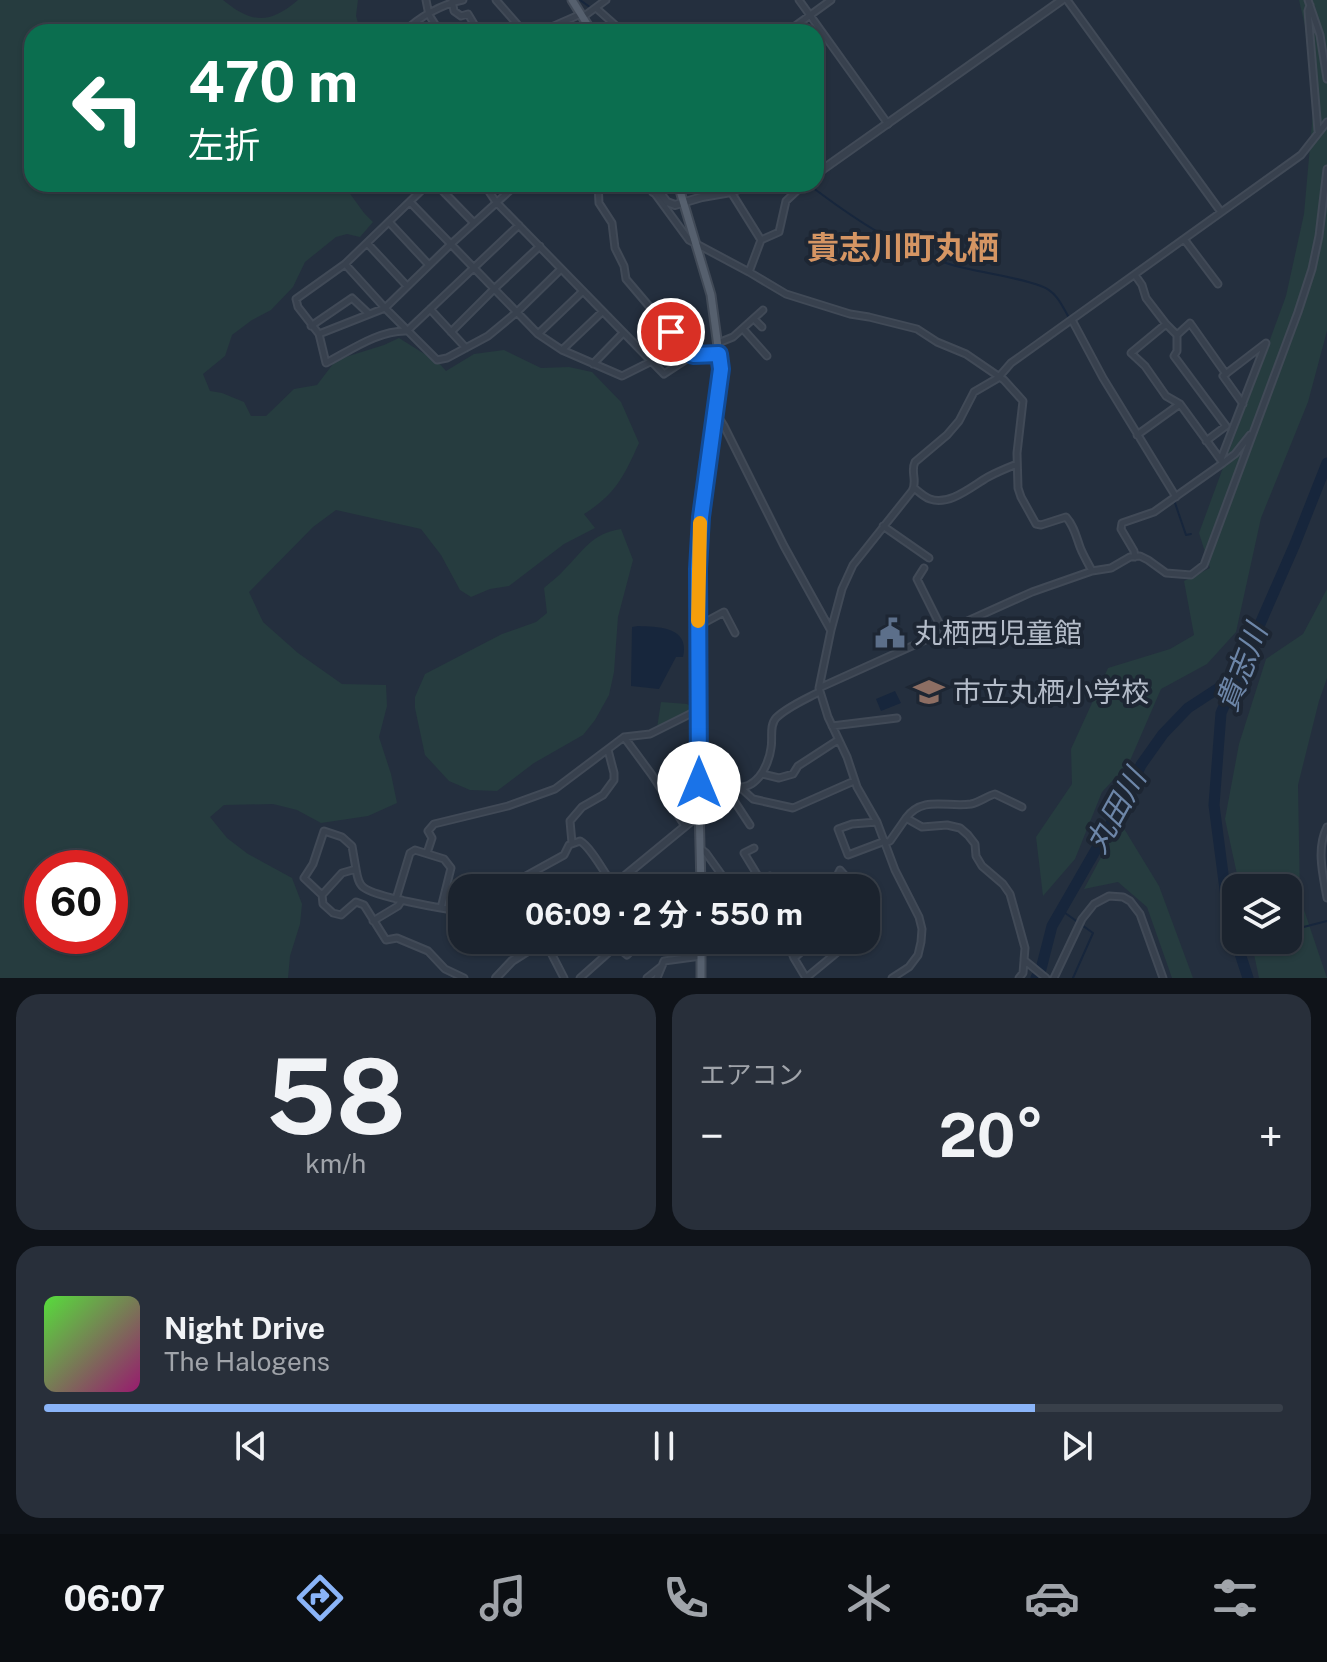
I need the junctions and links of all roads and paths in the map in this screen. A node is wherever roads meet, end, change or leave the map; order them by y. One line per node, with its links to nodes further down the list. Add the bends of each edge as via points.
1 (426, 0): 12 (street)
2 (463, 0): 9 (street)
3 (496, 0): 18 (street)
4 (572, 0): 13 (main road)
5 (606, 0): 11 (street)
6 (799, 0): 14 (street)
7 (831, 0): 14 (street)
8 (1064, 0): 27 (street); 43 (street)
9 (452, 1): 12 (street); 17 (street, via 454,11 468,14)
10 (1309, 3): 25 (street); 28 (street)
11 (596, 8): 13 (street); 21 (street)
12 (429, 15): 15 (street); 16 (street)
13 (582, 16): 19 (street); 20 (main road)
14 (810, 16): 22 (street); 23 (street)
15 (412, 24)
16 (435, 24)
17 (474, 24)
18 (517, 24)
19 (561, 24)
20 (587, 24)
21 (614, 24)
22 (798, 24)
23 (816, 24)
24 (824, 35): 27 (street)
25 (1327, 79)
26 (1327, 122): 28 (street)
27 (888, 124): 29 (street)
28 (1318, 132): 43 (street, via 1301,155)
29 (824, 168)
30 (1327, 169): 96 (street, via 1312,269)
31 (420, 192): 40 (street)
32 (444, 192): 45 (street)
33 (489, 192): 41 (street)
34 (508, 192): 41 (street)
35 (598, 192): 85 (street, via 626,279)
36 (653, 192): 42 (street, via 675,205); 50 (street)
37 (680, 192): 42 (main road)
38 (731, 192): 42 (street); 48 (street)
39 (796, 192): 48 (street, via 786,201 779,232)
40 (410, 202): 44 (street); 51 (street)
41 (496, 202): 45 (street); 46 (street)
42 (683, 202): 50 (main road)
43 (1221, 212): 47 (street)
44 (389, 222): 49 (street); 54 (street)
45 (474, 223): 51 (street)
46 (519, 225): 52 (street); 55 (street)
47 (1184, 239): 58 (street); 59 (street)
48 (761, 240): 57 (street)
49 (367, 243): 53 (street); 60 (street)
50 (695, 243): 57 (street); 81 (main road)
51 (451, 244): 54 (street); 55 (street)
52 (540, 246): 56 (street); 61 (street)
53 (345, 264): 63 (street); 72 (street, via 296,299)
54 (429, 265): 60 (street)
55 (474, 268): 61 (street); 64 (street)
56 (561, 269): 62 (street); 66 (street)
57 (749, 272): 90 (street, via 786,294 917,329)
58 (1135, 275): 70 (street); 71 (street)
59 (1218, 284)
60 (407, 286): 63 (street)
61 (494, 289): 66 (street); 76 (street)
62 (583, 291): 67 (street); 79 (street)
63 (385, 308): 68 (street); 75 (street)
64 (430, 309): 75 (street); 76 (street)
65 (763, 310): 69 (street)
66 (517, 312): 79 (street); 82 (street)
67 (602, 312): 77 (street); 83 (street)
68 (369, 314): 72 (street, via 352,298); 78 (street)
69 (754, 319): 73 (street); 74 (street)
70 (1072, 320): 90 (street); 97 (street)
71 (1166, 324): 80 (street); 91 (street, via 1131,353 1166,396)
72 (311, 326): 78 (street)
73 (762, 327)
74 (743, 329): 81 (street); 86 (street)
75 (407, 331): 78 (street, via 384,335 326,363); 82 (street, via 437,360)
76 (451, 332): 82 (street)
77 (623, 333): 87 (street); 88 (street)
78 (319, 334)
79 (538, 334): 83 (street)
80 (1177, 335): 89 (street, via 1190,323); 95 (street, via 1174,356)
81 (718, 343): 84 (main road)
82 (466, 348)
83 (562, 350): 88 (street)
84 (719, 354): 85 (street); 93 (main road)
85 (693, 355): 87 (street, via 664,374)
86 (767, 356)
87 (650, 362): 88 (street, via 622,376)
88 (593, 364)
89 (1226, 374): 92 (street); 92 (street, via 1266,343)
90 (998, 378): 100 (street, via 1023,401); 101 (street, via 974,392 959,421 915,462)
91 (1180, 404): 97 (street); 98 (street)
92 (1243, 404): 94 (street)
93 (715, 416): 108 (main road, via 701,517); 109 (street)
94 (1238, 417): 95 (street); 99 (street)
95 (1226, 426): 98 (street)
96 (1254, 431): 99 (street); 104 (street, via 1204,565 1191,575 1166,573)
97 (1137, 435): 102 (street)
98 (1206, 441): 99 (street)
99 (1222, 462): 102 (street)
100 (1017, 464): 101 (street, via 942,500); 107 (street, via 1018,488 1036,524 1066,517)
101 (914, 488): 103 (street)
102 (1176, 497): 104 (street, via 1122,523)
103 (883, 526): 105 (street); 109 (street, via 853,565)
104 (1135, 557): 107 (street)
105 (929, 558)
106 (924, 568): 111 (street, via 917,579)
107 (1092, 571): 111 (street)
108 (698, 626): 110 (street, via 724,612); 113 (main road)
109 (831, 630): 112 (street)
110 (735, 633)
111 (944, 633): 112 (street)
112 (819, 690): 115 (street); 119 (street, via 776,719)
113 (699, 709): 116 (street, via 660,731); 124 (main road)
114 (897, 718): 115 (street)
115 (832, 726): 117 (street)
116 (624, 737): 118 (street); 128 (street)
117 (838, 740): 119 (street, via 793,774); 120 (street)
118 (608, 750): 131 (street, via 614,780 570,821); 134 (street, via 555,789 434,824 428,831 432,838)
119 (762, 774): 121 (street)
120 (854, 781): 121 (street, via 793,808 753,799); 126 (street)
121 (742, 789): 122 (street)
122 (727, 790): 124 (street); 127 (street)
123 (1022, 807): 125 (street, via 995,794 974,803 927,804)
124 (700, 810): 128 (street); 133 (main road)
125 (906, 818): 130 (street); 156 (street, via 922,827 960,828 975,844 982,866 1010,894)
126 (877, 822): 130 (street); 130 (street, via 838,829 848,855)
127 (750, 825)
128 (685, 826): 138 (street)
129 (1327, 827): 143 (street, via 1321,838)
130 (885, 842): 168 (street, via 922,929 915,959)
131 (572, 843): 136 (street, via 564,855); 137 (street, via 585,843)
132 (754, 848): 141 (street, via 744,853)
133 (701, 849): 139 (main road); 140 (street)
134 (427, 853): 144 (street, via 410,853); 145 (street, via 451,868)
135 (356, 869): 142 (street, via 342,873); 142 (street, via 352,846 324,831 304,878); 144 (street, via 364,889)
136 (529, 874)
137 (604, 874)
138 (628, 874)
139 (701, 874)
140 (721, 874)
141 (757, 874)
142 (322, 895): 147 (street, via 333,913 341,915 356,902)
143 (1327, 898)
144 (399, 900): 145 (street); 147 (street, via 398,906)
145 (441, 908): 146 (street)
146 (448, 909)
147 (373, 921): 160 (street, via 386,940 397,938 428,951 445,969)
148 (522, 954): 161 (street)
149 (552, 954): 162 (street)
150 (607, 954): 163 (street)
151 (792, 954): 155 (street)
152 (799, 954): 155 (street)
153 (836, 954): 159 (street)
154 (701, 956): 157 (street); 166 (main road)
155 (794, 958): 159 (street)
156 (1026, 961): 158 (street); 169 (street)
157 (663, 965): 164 (street); 165 (street)
158 (1045, 976)
159 (805, 977): 167 (street)
160 (464, 978)
161 (496, 978)
162 (564, 978)
163 (580, 978)
164 (647, 978)
165 (657, 978)
166 (701, 978)
167 (796, 978)
168 (892, 978)
169 (1019, 978)
170 (1054, 978): 171 (street, via 1082,919 1109,896 1130,901 1140,914)
171 (1163, 978)

